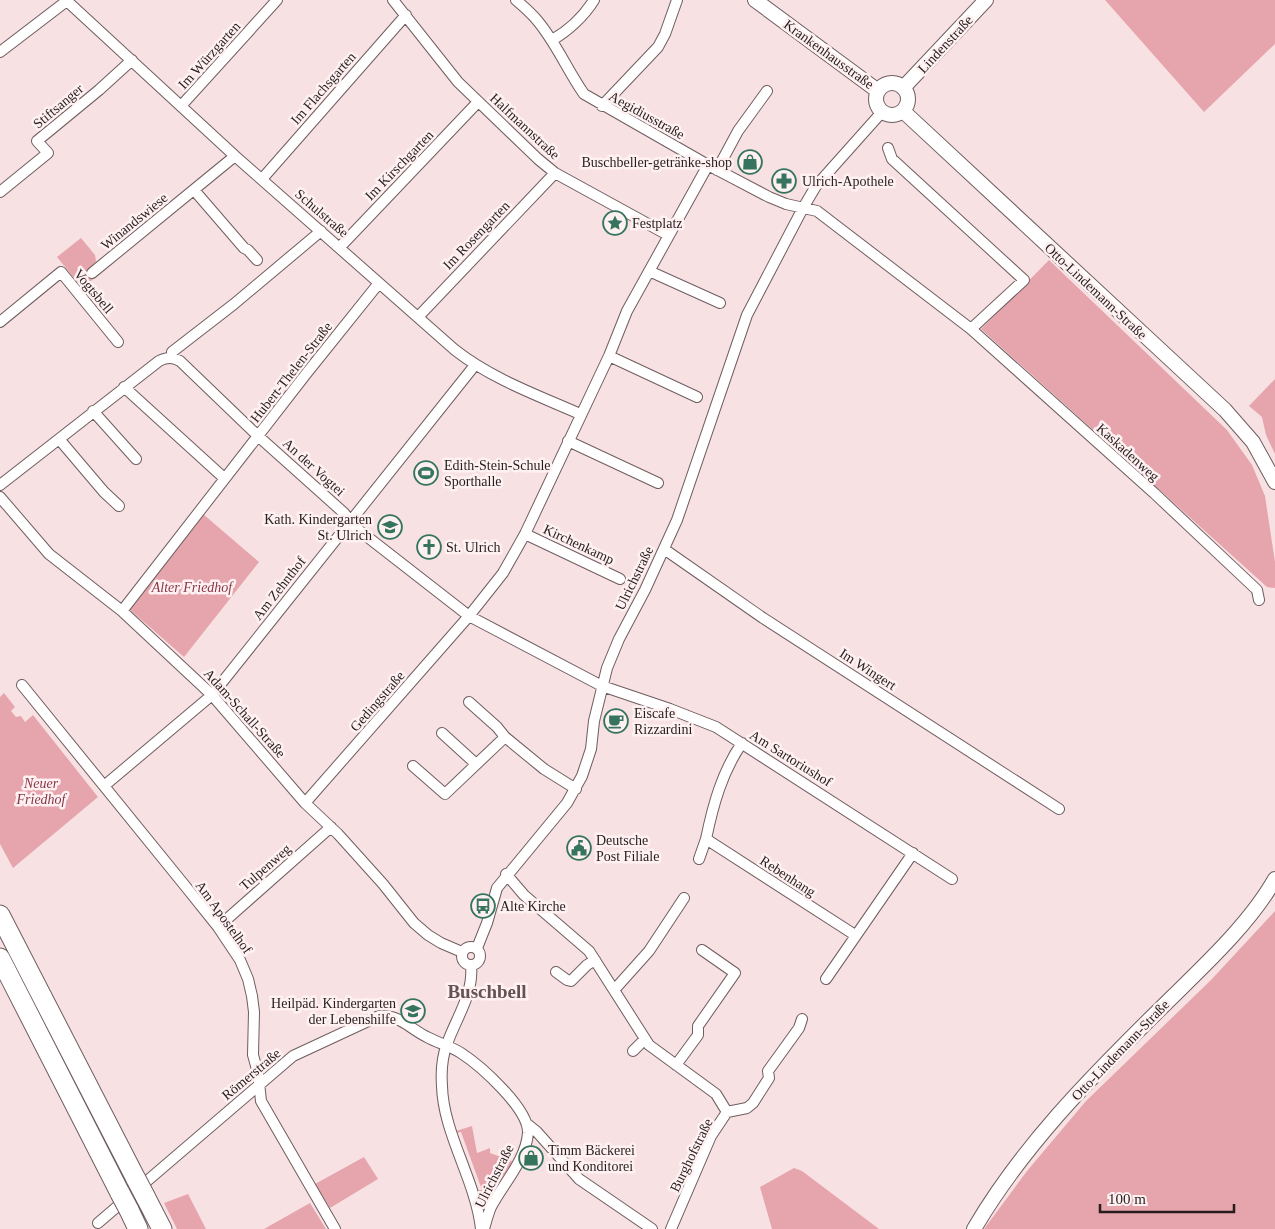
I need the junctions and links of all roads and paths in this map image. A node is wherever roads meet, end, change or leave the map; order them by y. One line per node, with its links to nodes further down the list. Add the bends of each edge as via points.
1 (67, 0): 11 (street); 12 (street, Schulstraße)
2 (277, 0): 17 (street, Im Würzgarten)
3 (394, 0): 9 (street, Halfmannstraße)
4 (516, 0): 10 (street, Aegidiusstraße)
5 (594, 0): 10 (street, via 575,22)
6 (677, 0): 18 (street, via 658,47)
7 (755, 0): 14 (street, Krankenhausstraße)
8 (986, 0): 13 (street, Lindenstraße)
9 (406, 15): 16 (street, Halfmannstraße, via 458,82); 25 (street, Im Flachsgarten)
10 (552, 40): 18 (street, Aegidiusstraße, via 584,94)
11 (0, 52)
12 (132, 60): 17 (street, Schulstraße); 27 (street, Stiftsanger, via 37,141 48,153)
13 (903, 88): 14 (street, via 893,83); 19 (street, via 908,97)
14 (878, 90): 20 (street, via 876,102)
15 (767, 91): 23 (street, Kirchenkamp)
16 (478, 102): 24 (street, Halfmannstraße); 31 (street, Im Kirschgarten)
17 (181, 106): 22 (street, Schulstraße)
18 (602, 106): 23 (street, Aegidiusstraße)
19 (903, 111): 20 (street, via 895,115); 53 (street, Otto-Lindemann-Straße, via 1225,410 1252,442)
20 (882, 112): 28 (street, via 816,186)
21 (888, 148): 39 (street, via 892,159 1024,280)
22 (235, 156): 25 (street, Schulstraße); 26 (street, Winandswiese)
23 (713, 167): 28 (street, Aegidiusstraße, via 769,197); 30 (street, Kirchenkamp)
24 (555, 173): 30 (street, Halfmannstraße); 37 (street, Im Rosengarten)
25 (262, 179): 29 (street, Schulstraße)
26 (194, 190): 32 (street); 34 (street, Winandswiese)
27 (0, 192)
28 (803, 208): 39 (street, Kaskadenweg, via 817,211); 60 (street, Ulrichstraße, via 747,316 686,496)
29 (321, 231): 31 (street, Schulstraße); 41 (street)
30 (668, 235): 33 (street, Kirchenkamp)
31 (340, 247): 35 (street, Schulstraße)
32 (257, 260)
33 (649, 271): 36 (street); 42 (street, Kirchenkamp, via 627,311)
34 (92, 273)
35 (379, 283): 37 (street, Schulstraße); 48 (street, Hubert-Thelen-Straße)
36 (720, 303)
37 (418, 317): 43 (street, Schulstraße)
38 (0, 322): 40 (street, Vogtsbell, via 61,272)
39 (971, 329): 62 (street, Kaskadenweg, via 1154,493 1257,590)
40 (118, 342)
41 (172, 352)
42 (609, 356): 45 (street); 47 (street, Kirchenkamp)
43 (475, 365): 47 (street, Schulstraße); 58 (street, Am Zehnthof)
44 (124, 387): 46 (street, An der Vogtei); 48 (street, An der Vogtei, via 159,361 174,358); 52 (street)
45 (697, 397)
46 (93, 411): 49 (street, An der Vogtei); 51 (street)
47 (580, 414): 50 (street, Kirchenkamp)
48 (258, 436): 52 (street, Hubert-Thelen-Straße); 58 (street, An der Vogtei)
49 (59, 439): 55 (street, An der Vogtei); 57 (street)
50 (568, 441): 54 (street); 59 (street, Kirchenkamp)
51 (136, 459)
52 (224, 478): 63 (street, Hubert-Thelen-Straße)
53 (1275, 482)
54 (658, 483)
55 (0, 484)
56 (0, 497): 63 (street, Adam-Schall-Straße, via 49,554)
57 (119, 506)
58 (351, 520): 64 (street, An der Vogtei, via 356,528); 67 (street, Am Zehnthof)
59 (525, 534): 61 (street, Kirchenkamp); 64 (street, Kirchenkamp, via 503,573)
60 (664, 549): 66 (street, Ulrichstraße, via 618,639); 77 (street, Im Wingert, via 763,618)
61 (620, 579)
62 (1259, 600)
63 (122, 611): 67 (street, Adam-Schall-Straße)
64 (469, 616): 66 (street, An der Vogtei); 76 (street, Gedingstraße)
65 (22, 685): 74 (street, Am Apostelhof)
66 (602, 686): 71 (street, Am Sartoriushof, via 710,724); 75 (street, Ulrichstraße, via 591,749)
67 (212, 695): 74 (street, Am Zehnthof); 76 (street, Adam-Schall-Straße)
68 (469, 702): 70 (street)
69 (442, 733): 72 (street)
70 (505, 737): 72 (street); 75 (street, via 544,769)
71 (742, 743): 79 (street, via 723,778); 80 (street, Am Sartoriushof)
72 (476, 764): 73 (street, via 445,794)
73 (413, 766)
74 (104, 786): 87 (street, Am Apostelhof)
75 (576, 789): 82 (street, Ulrichstraße)
76 (305, 803): 78 (street, Adam-Schall-Straße)
77 (1059, 809)
78 (331, 827): 87 (street, Tulpenweg); 91 (street, Adam-Schall-Straße, via 414,923 434,939)
79 (706, 839): 81 (street); 88 (street, Rebenhang)
80 (913, 853): 83 (street, Am Sartoriushof); 88 (street)
81 (699, 859)
82 (506, 874): 89 (street, Ulrichstraße, via 497,888 488,923); 93 (street, Burghofstraße, via 524,895 582,944)
83 (952, 879)
84 (1275, 879): 115 (street, Otto-Lindemann-Straße, via 1254,910 1213,956 1089,1079 1047,1126)
85 (684, 898): 97 (street, via 649,952)
86 (0, 915): 110 (highway, bridge)
87 (218, 927): 103 (street, Am Apostelhof, via 240,960 248,980 253,1004 253,1055)
88 (855, 935): 96 (street)
89 (477, 948): 91 (street, via 467,947); 94 (street, via 479,960)
90 (702, 950): 102 (street, via 735,972 698,1026 698,1035)
91 (462, 952): 94 (street, via 463,961)
92 (0, 958): 109 (highway, bridge)
93 (595, 960): 95 (street, via 571,981); 97 (street, Burghofstraße)
94 (471, 965): 100 (street, via 467,995)
95 (556, 972)
96 (826, 979)
97 (615, 989): 99 (street, Burghofstraße)
98 (802, 1019): 104 (street, via 768,1071 769,1078 753,1103 747,1108)
99 (646, 1039): 101 (street); 102 (street, Burghofstraße, via 653,1049)
100 (446, 1044): 103 (street, Römerstraße, via 426,1037 391,1017 379,1016 293,1056); 105 (street, via 488,1074); 107 (street, via 443,1101)
101 (633, 1051)
102 (676, 1065): 104 (street, Burghofstraße, via 716,1094)
103 (258, 1086): 108 (street, Römerstraße); 111 (street, Am Apostelhof, via 261,1101)
104 (727, 1112): 114 (street, Burghofstraße, via 712,1136)
105 (527, 1124): 106 (street, Ulrichstraße, via 524,1149); 113 (street, via 584,1182)
106 (495, 1201): 107 (street, via 485,1206); 112 (street, Ulrichstraße)
107 (476, 1202): 112 (street)
108 (98, 1223)
109 (138, 1229)
110 (162, 1229)
111 (335, 1229)
112 (482, 1229)
113 (652, 1229)
114 (671, 1229)
115 (974, 1229)

